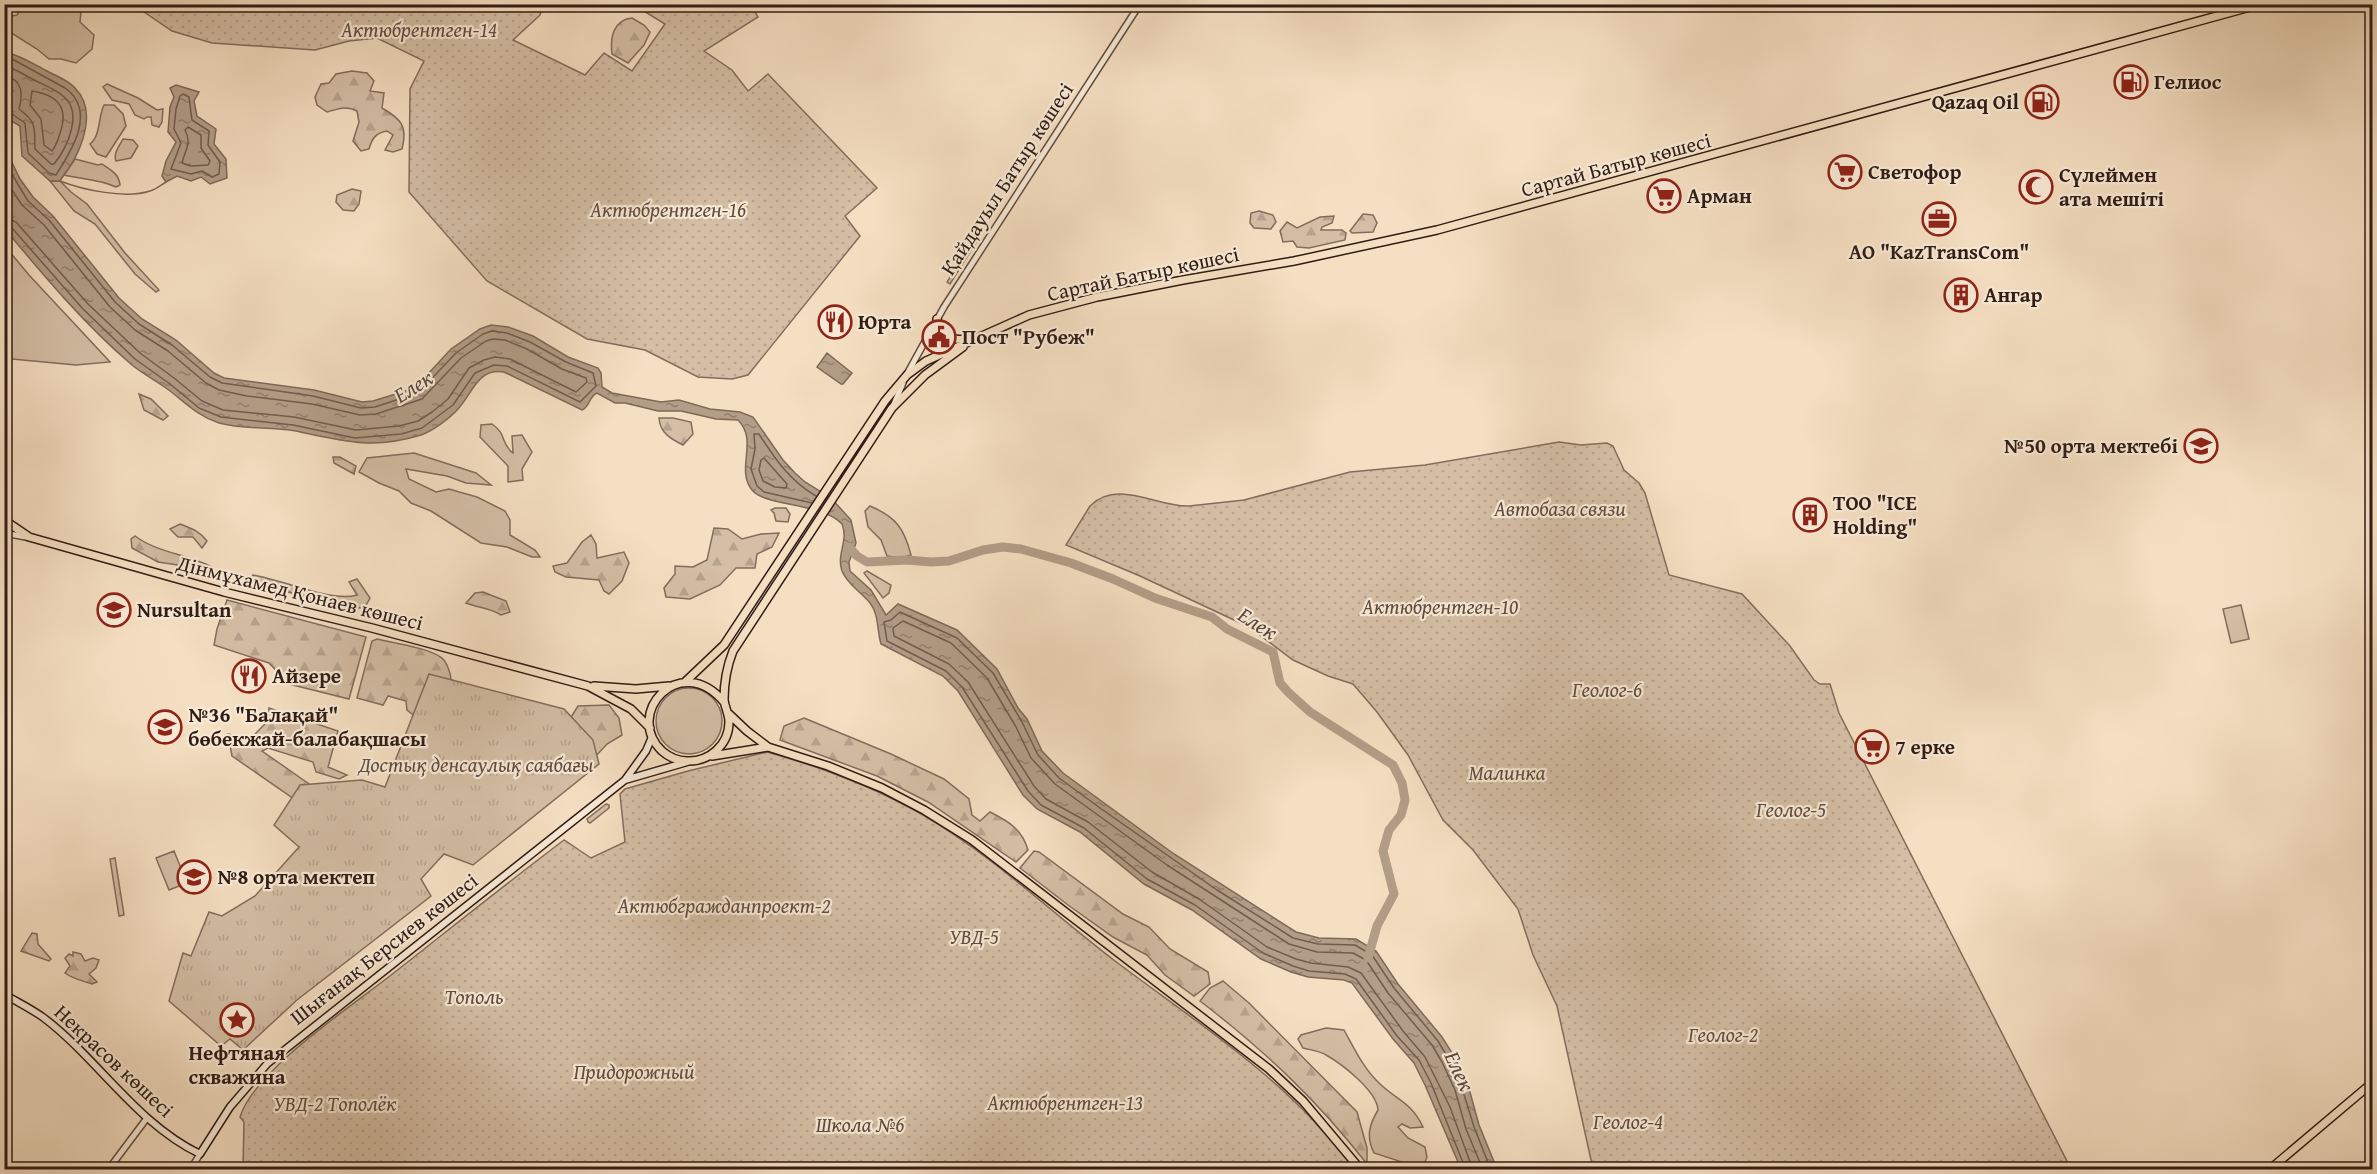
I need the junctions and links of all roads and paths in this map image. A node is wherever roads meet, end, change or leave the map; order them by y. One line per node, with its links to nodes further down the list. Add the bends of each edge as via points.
1 (1140, 4): 3 (street, Қайдауыл Батыр көшесі)
2 (2261, 4): 4 (highway, Сартай Батыр көшесі, via 1437,230 1097,297 1029,315)
3 (938, 319): 4 (highway, via 940,330 948,338); 5 (street, Қайдауыл Батыр көшесі)
4 (976, 338): 5 (highway, via 926,361); 6 (highway, via 925,375)
5 (907, 375): 6 (street, Қайдауыл Батыр көшесі); 10 (highway, via 885,401 724,645)
6 (892, 408): 13 (highway, via 733,651 727,666)
7 (4, 520): 9 (highway)
8 (4, 532): 9 (street, Дінмұхамед Қонаев көшесі)
9 (29, 537): 11 (highway, Дінмұхамед Қонаев көшесі)
10 (685, 682): 12 (highway); 13 (highway, via 701,683)
11 (588, 686): 12 (highway); 15 (highway, via 626,705)
12 (670, 686): 15 (highway, via 653,704)
13 (724, 702): 14 (highway)
14 (729, 714): 17 (highway); 18 (highway, via 726,738)
15 (650, 728): 16 (highway)
16 (652, 737): 19 (highway, via 666,754); 20 (main road)
17 (768, 747): 18 (highway); 27 (highway, via 828,765 882,788 972,840 1269,1069 1303,1101)
18 (710, 756): 19 (highway)
19 (688, 762): 20 (main road)
20 (625, 780): 24 (main road, Шығанақ Берсиев көшесі, via 267,1064 230,1107)
21 (4, 993): 23 (main road, Некрасов көшесі, via 44,1018)
22 (2373, 1083): 28 (highway)
23 (147, 1118): 24 (main road, Некрасов көшесі); 25 (street)
24 (200, 1154): 26 (street, Шығанақ Берсиев көшесі)
25 (108, 1170)
26 (190, 1170)
27 (1361, 1170)
28 (2269, 1170)

